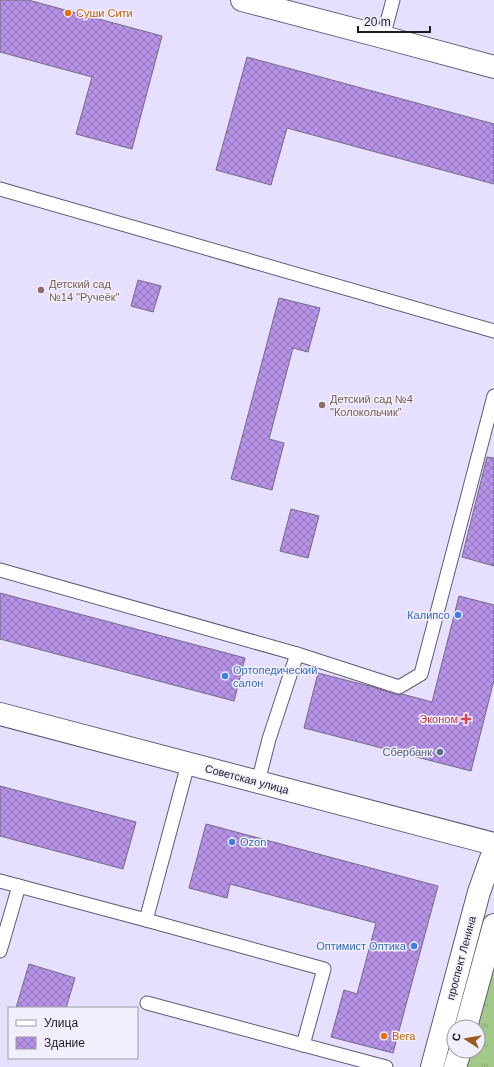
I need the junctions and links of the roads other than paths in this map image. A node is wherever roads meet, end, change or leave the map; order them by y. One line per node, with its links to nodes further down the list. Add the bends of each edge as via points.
1 (242, 0): 3 (street)
2 (393, 0): 3 (lane)
3 (384, 37): 4 (street)
4 (494, 68)
5 (0, 189): 6 (lane)
6 (494, 331)
7 (494, 396): 8 (lane)
8 (490, 434): 10 (lane, via 420,674 399,687)
9 (0, 570): 10 (lane)
10 (297, 654): 13 (lane, via 269,739)
11 (0, 714): 12 (street, Советская улица)
12 (188, 764): 13 (street, Советская улица); 18 (lane)
13 (258, 782): 14 (street, Советская улица)
14 (494, 844)
15 (494, 850): 25 (street, проспект Ленина, via 479,892)
16 (0, 880): 17 (lane)
17 (19, 886): 18 (lane); 20 (lane)
18 (146, 920): 23 (lane, via 324,969)
19 (494, 925): 22 (street)
20 (0, 951)
21 (147, 1003): 23 (lane)
22 (468, 1019)
23 (303, 1045): 24 (lane)
24 (386, 1067)
25 (432, 1067)

